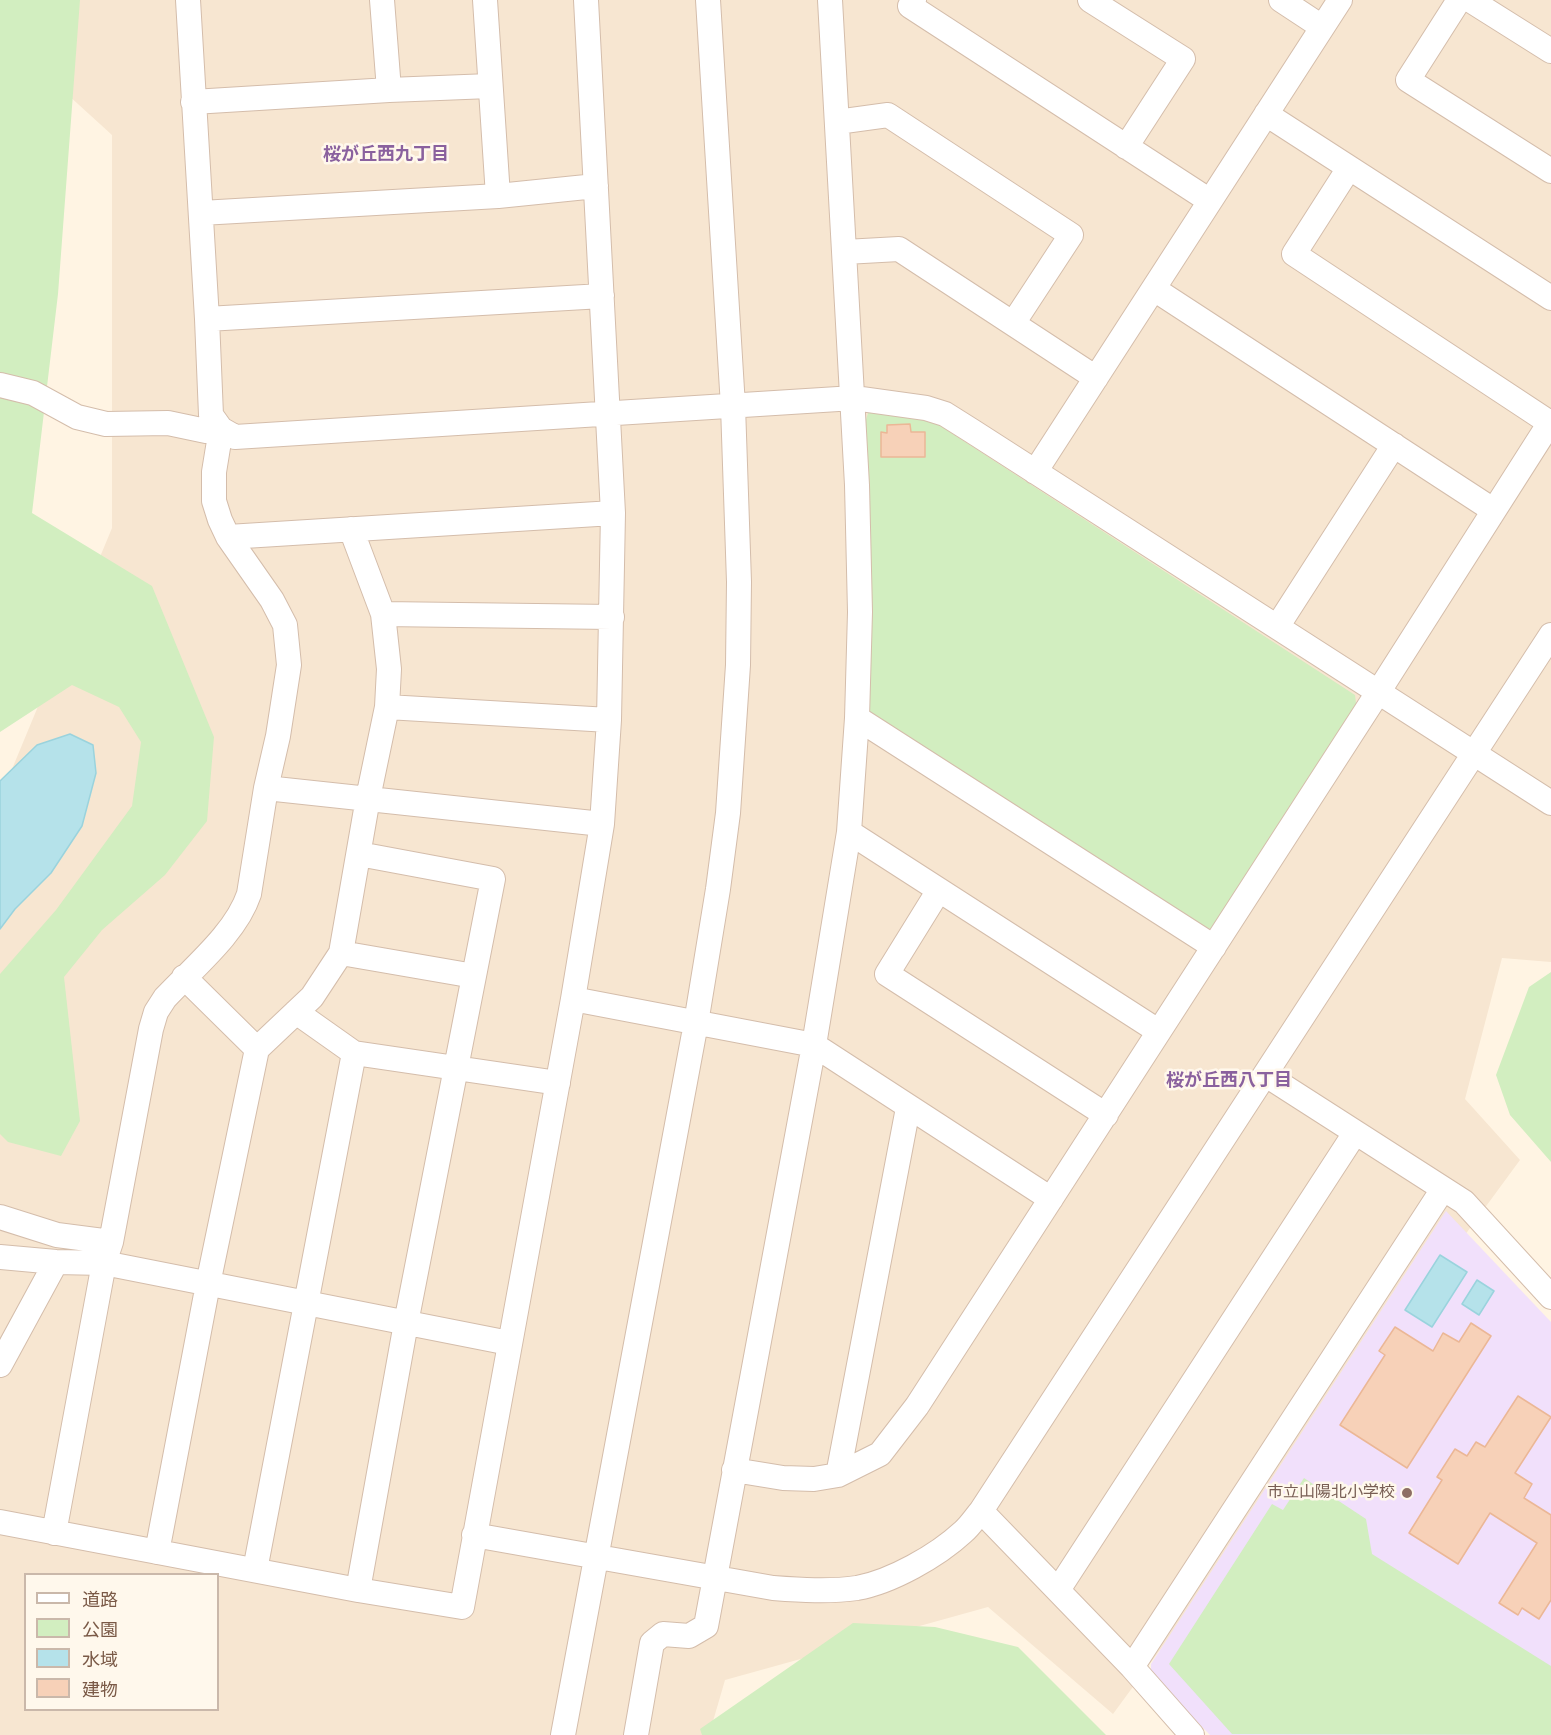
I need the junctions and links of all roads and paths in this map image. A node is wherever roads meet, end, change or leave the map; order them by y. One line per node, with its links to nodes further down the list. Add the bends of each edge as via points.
1 (188, 0): 17 (street)
2 (382, 0): 16 (street)
3 (485, 0): 15 (street)
4 (586, 0): 23 (street)
5 (708, 0): 36 (street)
6 (830, 0): 19 (street)
7 (914, 0): 20 (street, via 910,6)
8 (1090, 0): 20 (street, via 1183,59)
9 (1281, 0): 13 (street)
10 (1340, 0): 13 (street)
11 (1459, 0): 22 (street, via 1408,80)
12 (1470, 0): 14 (street)
13 (1322, 27): 18 (street)
14 (1551, 51)
15 (490, 86): 16 (street); 24 (street)
16 (388, 90): 17 (street)
17 (193, 102): 26 (street)
18 (1266, 114): 21 (street); 25 (street)
19 (837, 122): 27 (street); 32 (street, via 888,115 1071,235)
20 (1126, 147): 25 (street)
21 (1349, 168): 30 (street); 38 (street, via 1294,254)
22 (1551, 171)
23 (596, 186): 24 (street); 29 (street)
24 (498, 196): 26 (street)
25 (1210, 201): 28 (street)
26 (201, 213): 31 (street)
27 (845, 252): 32 (street, via 899,249); 35 (street)
28 (1154, 289): 33 (street); 40 (street)
29 (602, 296): 31 (street); 37 (street)
30 (1551, 298)
31 (207, 319): 39 (street, via 211,416)
32 (1014, 322): 33 (street)
33 (1096, 378): 41 (street)
34 (0, 385): 39 (street, via 33,393 77,417 106,424 168,423 206,431)
35 (854, 398): 36 (street); 41 (street, via 945,414); 52 (street, via 860,612)
36 (733, 406): 37 (street); 68 (street, via 738,665 728,813)
37 (608, 412): 39 (street, via 235,436); 43 (street)
38 (1551, 422): 42 (street)
39 (221, 429): 45 (street, via 214,501)
40 (1394, 445): 42 (street); 48 (street)
41 (1035, 472): 48 (street)
42 (1493, 510): 50 (street)
43 (613, 513): 44 (street); 47 (street)
44 (351, 530): 45 (street); 46 (street)
45 (228, 537): 55 (street, via 285,625 289,665)
46 (383, 614): 47 (street); 51 (street, via 389,669)
47 (612, 617): 53 (street)
48 (1277, 627): 50 (street)
49 (1551, 635): 54 (street)
50 (1379, 692): 54 (street); 62 (street)
51 (387, 707): 53 (street); 56 (street)
52 (857, 718): 59 (street); 62 (street)
53 (609, 720): 58 (street)
54 (1474, 753): 57 (street); 74 (street)
55 (266, 788): 56 (street); 65 (street, via 243,910)
56 (368, 798): 58 (street); 60 (street)
57 (1551, 803)
58 (602, 824): 66 (street)
59 (849, 832): 61 (street); 70 (street)
60 (358, 854): 63 (street); 64 (street, via 493,879)
61 (939, 890): 69 (street); 77 (street, via 887,974)
62 (1214, 947): 69 (street)
63 (341, 953): 64 (street); 67 (street, via 312,997)
64 (474, 976): 73 (street)
65 (184, 977): 71 (street); 82 (street, via 156,1012 151,1029)
66 (573, 999): 68 (street); 75 (street)
67 (296, 1012): 71 (street); 72 (street)
68 (696, 1023): 70 (street); 98 (street)
69 (1158, 1031): 77 (street)
70 (814, 1045): 76 (street); 91 (street)
71 (257, 1050): 85 (street)
72 (354, 1053): 73 (street); 87 (street)
73 (456, 1069): 75 (street); 88 (street)
74 (1266, 1075): 78 (street); 93 (street)
75 (558, 1083): 89 (street)
76 (908, 1108): 80 (street); 92 (street)
77 (1106, 1115): 80 (street)
78 (1355, 1133): 79 (street); 102 (street)
79 (1443, 1189): 86 (street, via 1464,1202); 103 (street)
80 (1051, 1199): 92 (street, via 917,1406 880,1454)
81 (0, 1217): 82 (street)
82 (107, 1253): 84 (street); 85 (street); 95 (street)
83 (0, 1257): 84 (street)
84 (56, 1262): 90 (street)
85 (208, 1284): 87 (street); 97 (street)
86 (1551, 1297)
87 (306, 1303): 88 (street); 99 (street)
88 (406, 1323): 89 (street); 101 (street)
89 (509, 1342): 96 (street)
90 (0, 1365)
91 (734, 1470): 92 (street, via 783,1478 814,1479); 100 (street)
92 (838, 1474)
93 (981, 1511): 100 (street, via 963,1532 939,1550 900,1574 858,1588 773,1588); 102 (street)
94 (0, 1522): 95 (street)
95 (54, 1533): 97 (street)
96 (474, 1535): 98 (street); 101 (street, via 462,1606)
97 (157, 1552): 99 (street)
98 (598, 1557): 100 (street); 104 (street)
99 (255, 1570): 101 (street)
100 (714, 1578): 105 (street, via 706,1626 689,1636 663,1634 652,1643)
101 (358, 1590)
102 (1058, 1590): 103 (street)
103 (1132, 1667): 106 (street)
104 (563, 1735)
105 (636, 1735)
106 (1192, 1735)

